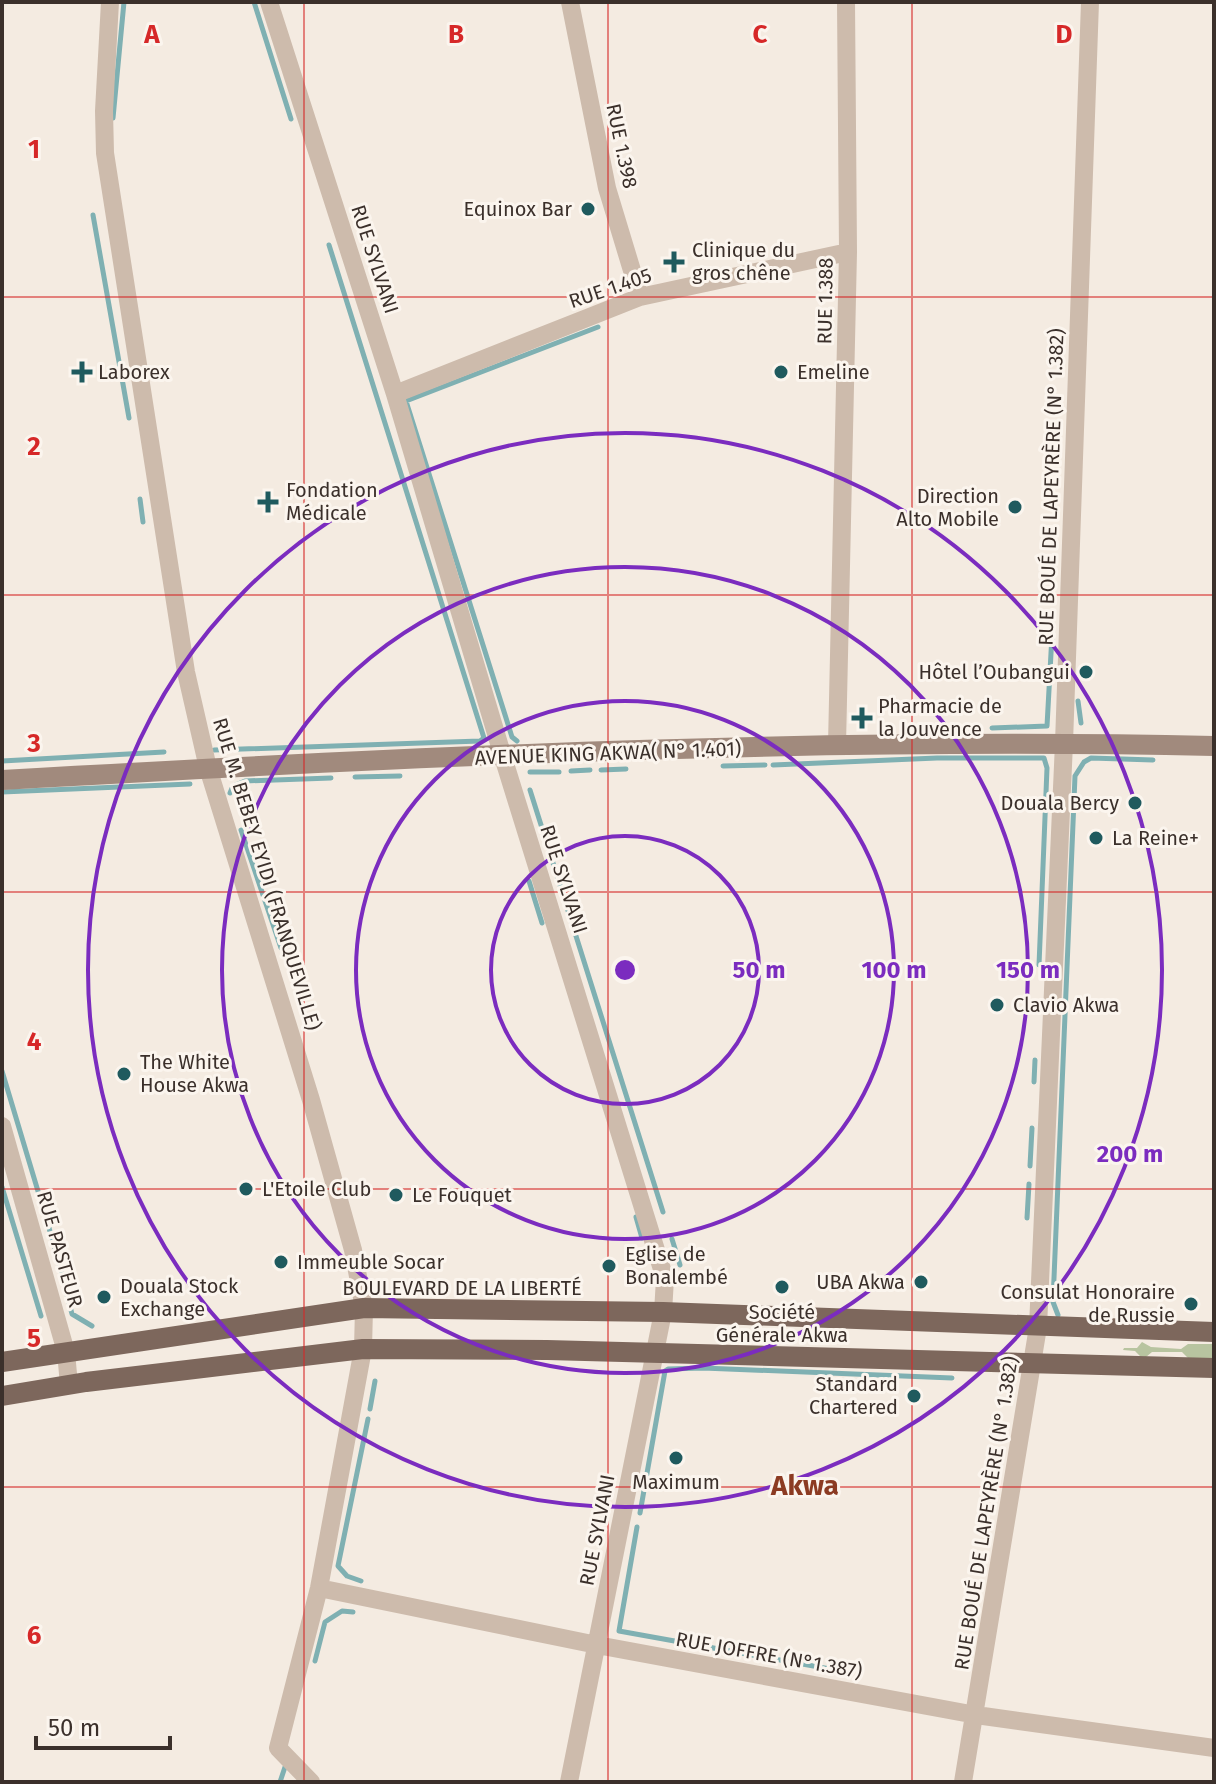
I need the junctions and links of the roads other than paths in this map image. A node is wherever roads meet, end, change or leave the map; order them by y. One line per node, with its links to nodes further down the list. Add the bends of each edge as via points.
1 (110, 2): 13 (street, RUE M. BEBEY EYIDI (FRANQUEVILLE), via 105,153 180,641)
2 (269, 2): 8 (street, RUE SYLVANI)
3 (570, 2): 7 (street, RUE 1.398, via 607,188)
4 (846, 2): 6 (street, RUE 1.388)
5 (1090, 2): 9 (street, RUE BOUÉ DE LAPEYRÈRE (N° 1.382))
6 (848, 252): 7 (street, RUE 1.405); 10 (street, RUE 1.388)
7 (640, 297): 8 (street, RUE 1.405)
8 (395, 394): 12 (street, RUE SYLVANI)
9 (1064, 743): 10 (street, AVENUE KING AKWA( N° 1.401)); 11 (street, AVENUE KING AKWA( N° 1.401)); 18 (street, RUE BOUÉ DE LAPEYRÈRE (N° 1.382))
10 (837, 745): 12 (street, AVENUE KING AKWA( N° 1.401))
11 (1214, 746)
12 (503, 757): 13 (street, AVENUE KING AKWA( N° 1.401)); 17 (street, RUE SYLVANI, via 660,1257)
13 (208, 768): 14 (street, AVENUE KING AKWA( N° 1.401)); 16 (street, RUE M. BEBEY EYIDI (FRANQUEVILLE), via 311,1100)
14 (2, 780)
15 (2, 1126): 21 (street, RUE PASTEUR)
16 (364, 1308): 17 (main road, BOULEVARD DE LA LIBERTÉ); 20 (street, RUE M. BEBEY EYIDI (FRANQUEVILLE)); 21 (main road, BOULEVARD DE LA LIBERTÉ)
17 (663, 1312): 18 (main road, BOULEVARD DE LA LIBERTÉ); 22 (street, RUE SYLVANI)
18 (1038, 1327): 19 (main road, BOULEVARD DE LA LIBERTÉ); 24 (street, RUE BOUÉ DE LAPEYRÈRE (N° 1.382))
19 (1214, 1332)
20 (363, 1349): 22 (main road); 26 (main road); 28 (street, RUE M. BEBEY EYIDI (FRANQUEVILLE))
21 (66, 1352): 23 (main road, BOULEVARD DE LA LIBERTÉ); 26 (street, RUE PASTEUR)
22 (655, 1354): 24 (main road); 29 (street, RUE SYLVANI)
23 (2, 1362)
24 (1033, 1363): 25 (main road); 30 (street, RUE BOUÉ DE LAPEYRÈRE (N° 1.382))
25 (1214, 1368)
26 (69, 1385): 27 (main road)
27 (2, 1396)
28 (319, 1588): 29 (street, RUE JOFFRE (N°1.387)); 32 (street, RUE M. BEBEY EYIDI (FRANQUEVILLE), via 278,1748)
29 (597, 1645): 30 (street, RUE JOFFRE (N°1.387)); 33 (street, RUE SYLVANI)
30 (976, 1715): 31 (street, RUE JOFFRE (N°1.387)); 34 (street, RUE BOUÉ DE LAPEYRÈRE (N° 1.382))
31 (1214, 1748)
32 (311, 1782)
33 (569, 1782)
34 (963, 1782)

